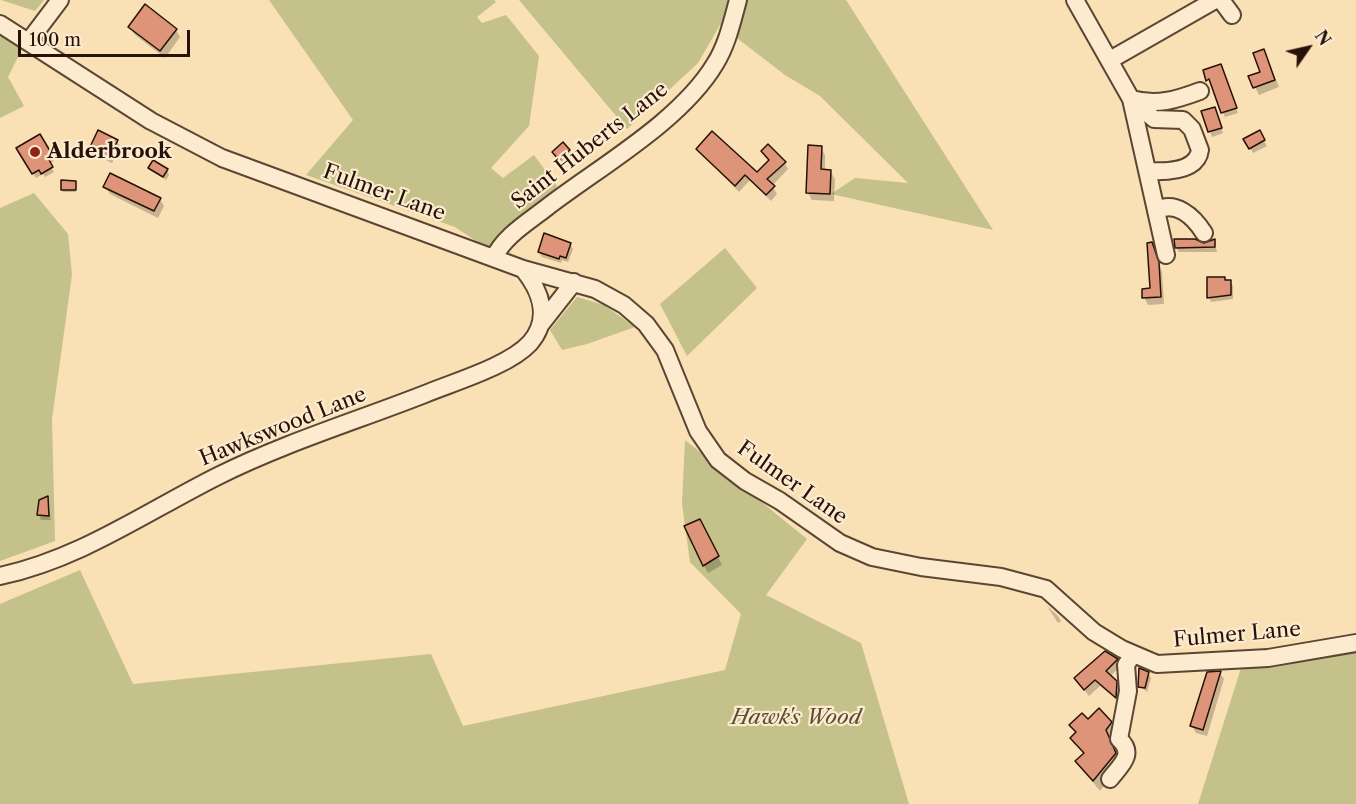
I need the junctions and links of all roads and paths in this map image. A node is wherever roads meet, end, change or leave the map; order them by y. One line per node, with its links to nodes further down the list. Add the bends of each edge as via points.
1 (60, 0): 8 (street)
2 (738, 0): 16 (street, Saint Huberts Lane, via 716,64 687,98 640,139 504,242)
3 (1075, 0): 9 (street)
4 (1215, 0): 9 (street)
5 (1221, 0): 6 (street)
6 (1233, 15)
7 (0, 24): 8 (street, Fulmer Lane)
8 (29, 41): 16 (street, Fulmer Lane, via 151,121 222,158)
9 (1110, 60): 11 (street)
10 (1200, 91): 11 (street, via 1155,104)
11 (1131, 99): 12 (street); 12 (street, via 1154,119 1183,120 1192,129 1200,150 1195,162)
12 (1148, 176): 13 (street)
13 (1156, 211): 14 (street, via 1173,206); 15 (street)
14 (1204, 233)
15 (1166, 255)
16 (494, 258): 17 (street, Fulmer Lane)
17 (523, 269): 18 (street, Fulmer Lane); 19 (street, via 541,299)
18 (573, 282): 19 (street, Hawkswood Lane); 22 (street, Fulmer Lane, via 624,305 646,324 665,350 698,431 718,460 745,481 840,543 872,557 1000,577 1046,589 1094,632)
19 (541, 324): 20 (street, Hawkswood Lane, via 529,345 499,363 249,462 110,536)
20 (0, 576)
21 (1356, 643): 22 (street, Fulmer Lane, via 1268,658 1196,663 1157,664)
22 (1132, 654): 23 (street, via 1126,665 1128,691 1119,739 1125,744 1127,755)
23 (1110, 779)

